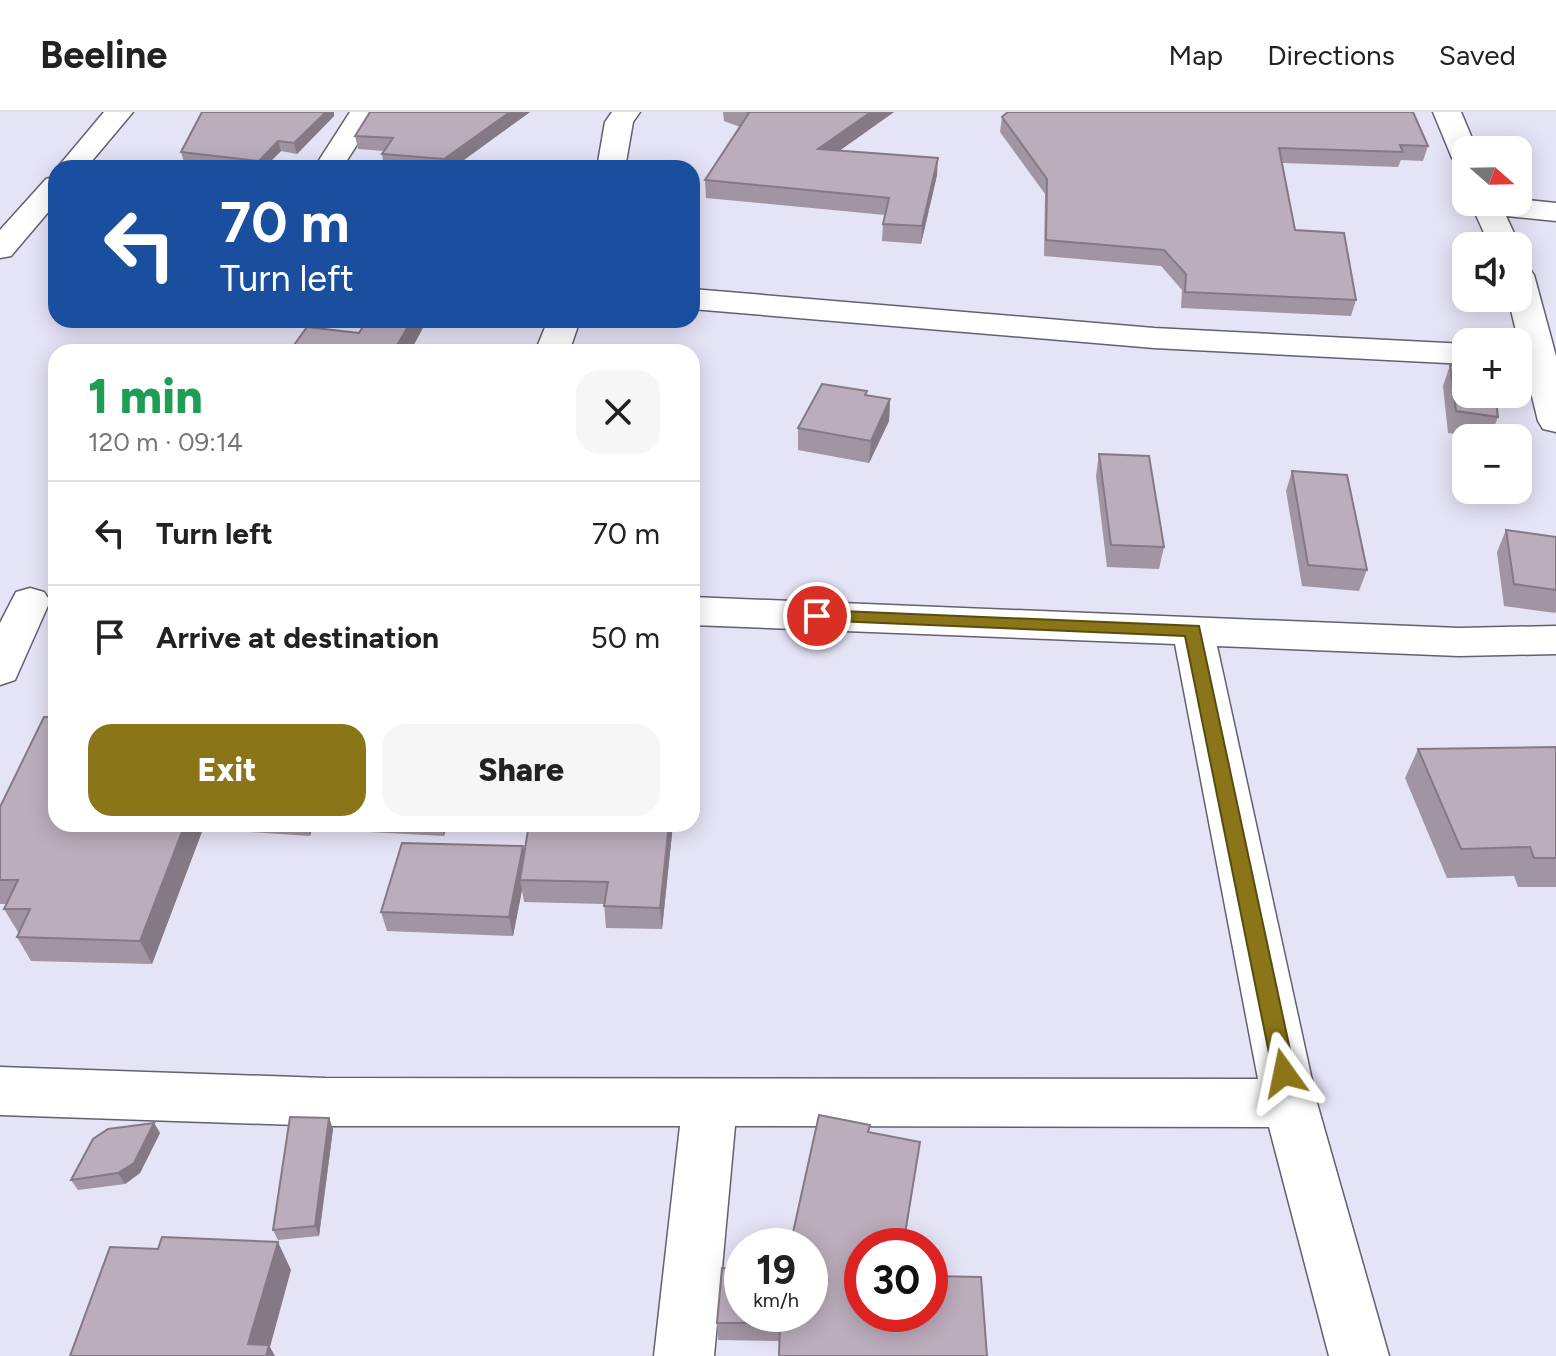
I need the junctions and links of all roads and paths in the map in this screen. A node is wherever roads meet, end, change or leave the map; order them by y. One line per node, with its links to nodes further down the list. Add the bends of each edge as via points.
1 (119, 112): 6 (street)
2 (364, 112): 7 (street)
3 (626, 112): 8 (street, via 619,122)
4 (1447, 112): 5 (street)
5 (1457, 136)
6 (78, 160)
7 (333, 160)
8 (612, 160)
9 (48, 194): 12 (street)
10 (1532, 209): 11 (street)
11 (1556, 212)
12 (0, 249)
13 (1532, 287): 14 (street)
14 (1556, 299)
15 (700, 300): 16 (street, via 1154,338)
16 (1452, 353)
17 (1532, 365): 18 (street)
18 (1556, 421)
19 (29, 601): 23 (street)
20 (700, 611): 21 (street)
21 (1193, 630): 22 (street, via 1459,642); 26 (street)
22 (1556, 640)
23 (0, 670)
24 (0, 1091): 25 (street, via 325,1102)
25 (710, 1103): 26 (street); 27 (street)
26 (1290, 1103): 28 (street)
27 (684, 1356)
28 (1359, 1356)

